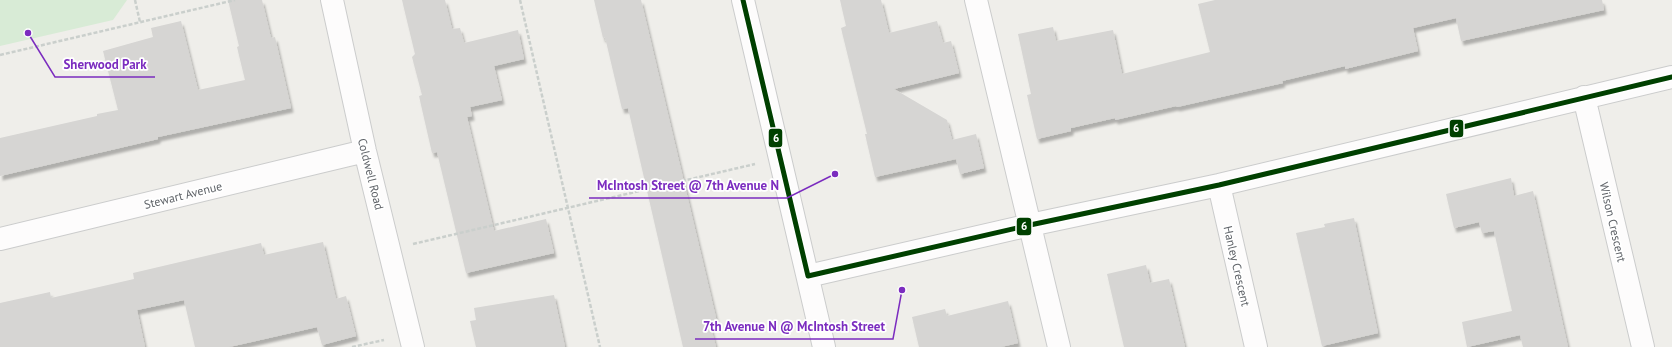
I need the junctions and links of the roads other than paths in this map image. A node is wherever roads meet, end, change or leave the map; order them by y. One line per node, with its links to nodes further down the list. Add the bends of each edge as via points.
1 (332, 0): 6 (street, Coldwell Road)
2 (743, 0): 10 (street)
3 (976, 0): 8 (street)
4 (1672, 77): 5 (street)
5 (1584, 97): 7 (street); 15 (street, Wilson Crescent)
6 (366, 151): 9 (street, Stewart Avenue); 11 (street, Coldwell Road)
7 (1219, 185): 8 (street); 14 (street, Hanley Crescent)
8 (1030, 225): 10 (street); 13 (street)
9 (0, 239)
10 (808, 276): 12 (street)
11 (412, 340)
12 (824, 347)
13 (1059, 347)
14 (1256, 347)
15 (1643, 347)

